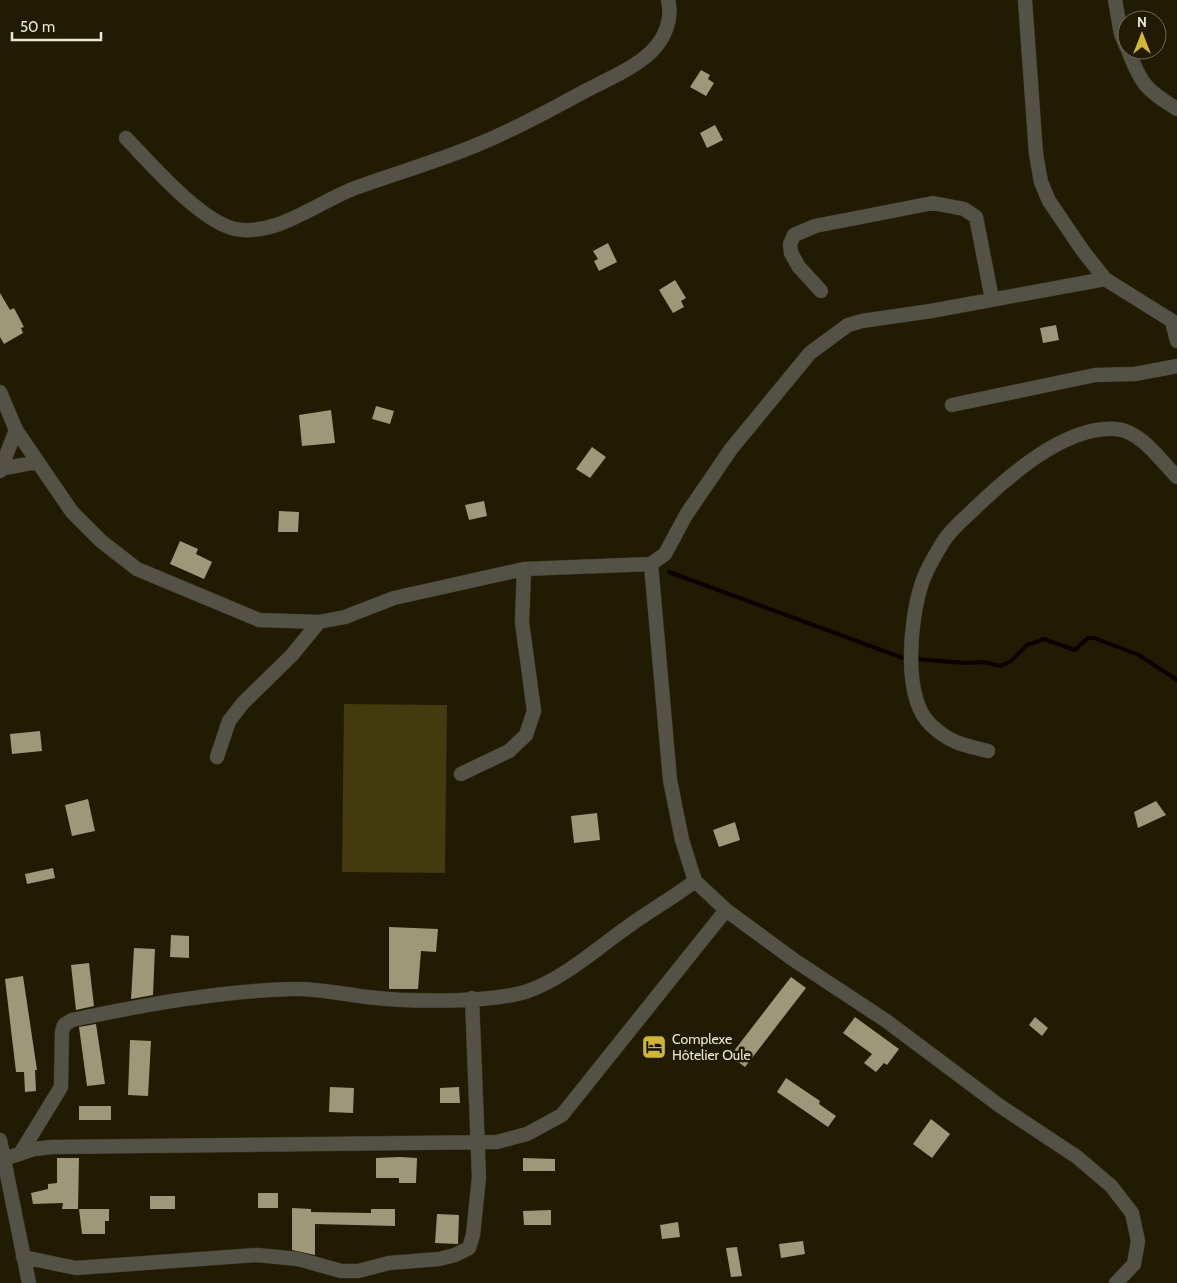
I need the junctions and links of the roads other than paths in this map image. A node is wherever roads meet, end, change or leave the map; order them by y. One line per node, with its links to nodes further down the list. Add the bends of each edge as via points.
1 (668, 0): 5 (street, via 666,33 651,52 618,73 480,144 353,189 297,214 281,225 235,229 206,215)
2 (1025, 0): 6 (street, via 1036,154 1041,182 1082,251)
3 (1132, 60): 4 (street, via 1140,80)
4 (1177, 110)
5 (126, 138)
6 (1105, 279): 8 (street); 9 (street)
7 (821, 291): 8 (street, via 799,267 790,244 794,235 814,226 933,203 964,208 976,217)
8 (992, 300): 18 (street, via 931,312 862,320 835,333 810,353 731,449 696,499 665,554)
9 (1175, 323): 10 (street)
10 (1177, 341)
11 (1177, 366): 13 (street, via 1135,374 1095,375)
12 (0, 392): 14 (street)
13 (952, 405)
14 (16, 430): 15 (street); 16 (street)
15 (37, 462): 16 (street); 20 (street, via 72,512 101,541 137,569 259,620)
16 (1, 470)
17 (1177, 478): 21 (street, via 1145,444 1130,434 1116,429 1091,432 1049,449 1012,476 943,541 921,586 914,625 911,667 915,700 929,724 955,744)
18 (651, 564): 19 (street); 24 (street, via 670,780 682,840)
19 (524, 569): 20 (street, via 394,598 345,617); 23 (street, via 522,622 534,712 526,735 509,751)
20 (319, 622): 22 (street, via 229,721)
21 (988, 751)
22 (216, 758)
23 (461, 774)
24 (695, 881): 25 (street); 26 (street, via 548,983 524,992)
25 (726, 910): 28 (street, via 562,1115 507,1141); 33 (street, via 801,965 885,1020 1000,1106 1077,1157 1111,1186 1132,1213 1138,1241 1134,1264)
26 (472, 998): 28 (street); 29 (street, via 368,997 293,988 198,998 72,1020 64,1025 62,1032 61,1088)
27 (0, 1140): 30 (street)
28 (478, 1141): 29 (street, via 52,1147); 31 (street, via 479,1177 474,1235 469,1248 455,1256 389,1263 358,1271 341,1271 298,1259 257,1255 76,1268)
29 (20, 1154): 30 (street)
30 (4, 1159): 31 (street)
31 (23, 1257): 32 (street)
32 (30, 1283)
33 (1116, 1283)

